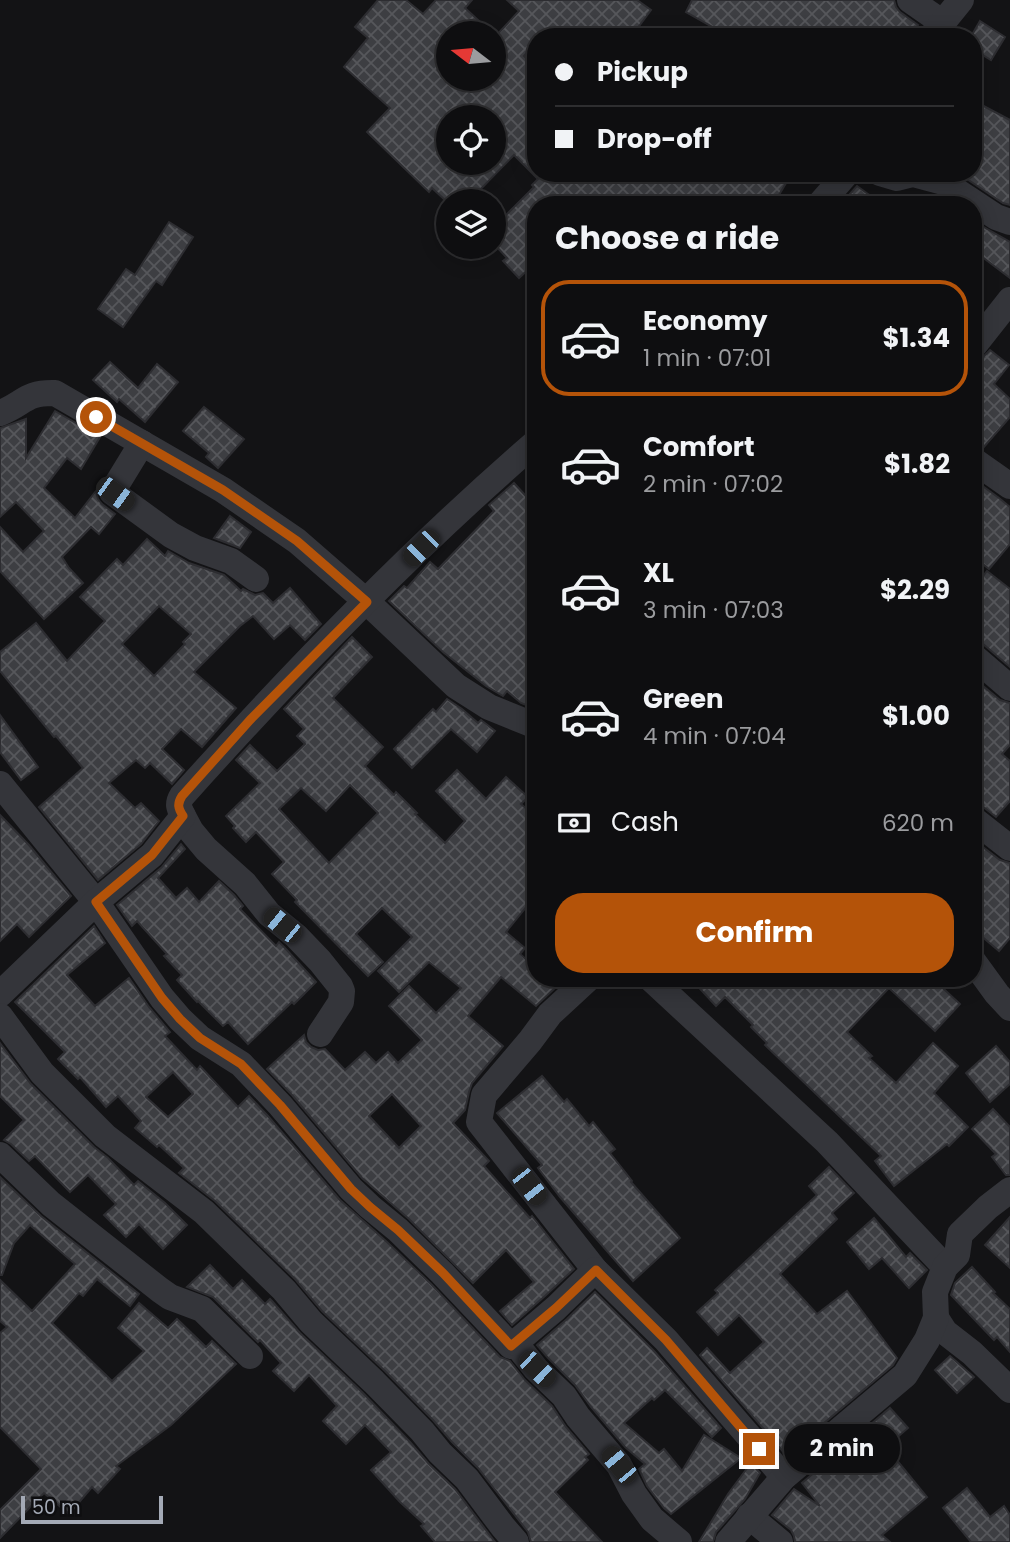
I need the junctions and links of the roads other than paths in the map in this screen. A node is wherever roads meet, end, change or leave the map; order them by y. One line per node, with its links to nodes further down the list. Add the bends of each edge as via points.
1 (910, 0): 3 (street)
2 (961, 0): 4 (street)
3 (935, 28)
4 (939, 28)
5 (840, 182): 7 (street)
6 (943, 182): 8 (street)
7 (827, 196)
8 (964, 196)
9 (982, 208): 10 (street)
10 (1010, 222)
11 (1010, 300): 12 (street)
12 (982, 336)
13 (0, 413): 14 (street, via 40,392 55,393)
14 (142, 443): 18 (street, via 113,492 171,535 231,561); 19 (street, via 223,490 297,541)
15 (527, 450): 19 (street)
16 (982, 466): 17 (street)
17 (1010, 486)
18 (256, 579)
19 (367, 602): 22 (street, via 456,686 488,707); 24 (street, via 182,796 178,808)
20 (982, 664): 21 (street)
21 (1010, 688)
22 (527, 722)
23 (0, 784): 27 (street)
24 (183, 816): 27 (street, via 152,855); 34 (street, via 206,849 296,936 340,986 341,1002)
25 (982, 827): 26 (street)
26 (1010, 848)
27 (96, 902): 31 (street); 40 (street, via 180,1019 241,1064 351,1189 443,1273 511,1346)
28 (982, 973): 32 (street)
29 (579, 987): 38 (street, via 550,1014 485,1096 480,1122)
30 (660, 987): 37 (street, via 827,1142)
31 (0, 994)
32 (1010, 1008)
33 (0, 1016): 45 (street, via 42,1073 105,1136 204,1212 284,1290 467,1479)
34 (320, 1034)
35 (0, 1155): 41 (street, via 51,1204 170,1297 202,1309)
36 (1010, 1190): 37 (street, via 960,1234 957,1255)
37 (945, 1267): 39 (street, via 935,1292)
38 (596, 1270): 40 (street); 43 (street, via 666,1340)
39 (936, 1318): 42 (street, via 945,1332); 43 (street, via 905,1375)
40 (515, 1343): 46 (street, via 619,1465 652,1519)
41 (250, 1356)
42 (1010, 1390)
43 (783, 1477): 44 (street)
44 (749, 1516): 47 (street); 48 (street)
45 (516, 1542)
46 (679, 1542)
47 (728, 1542)
48 (780, 1542)

